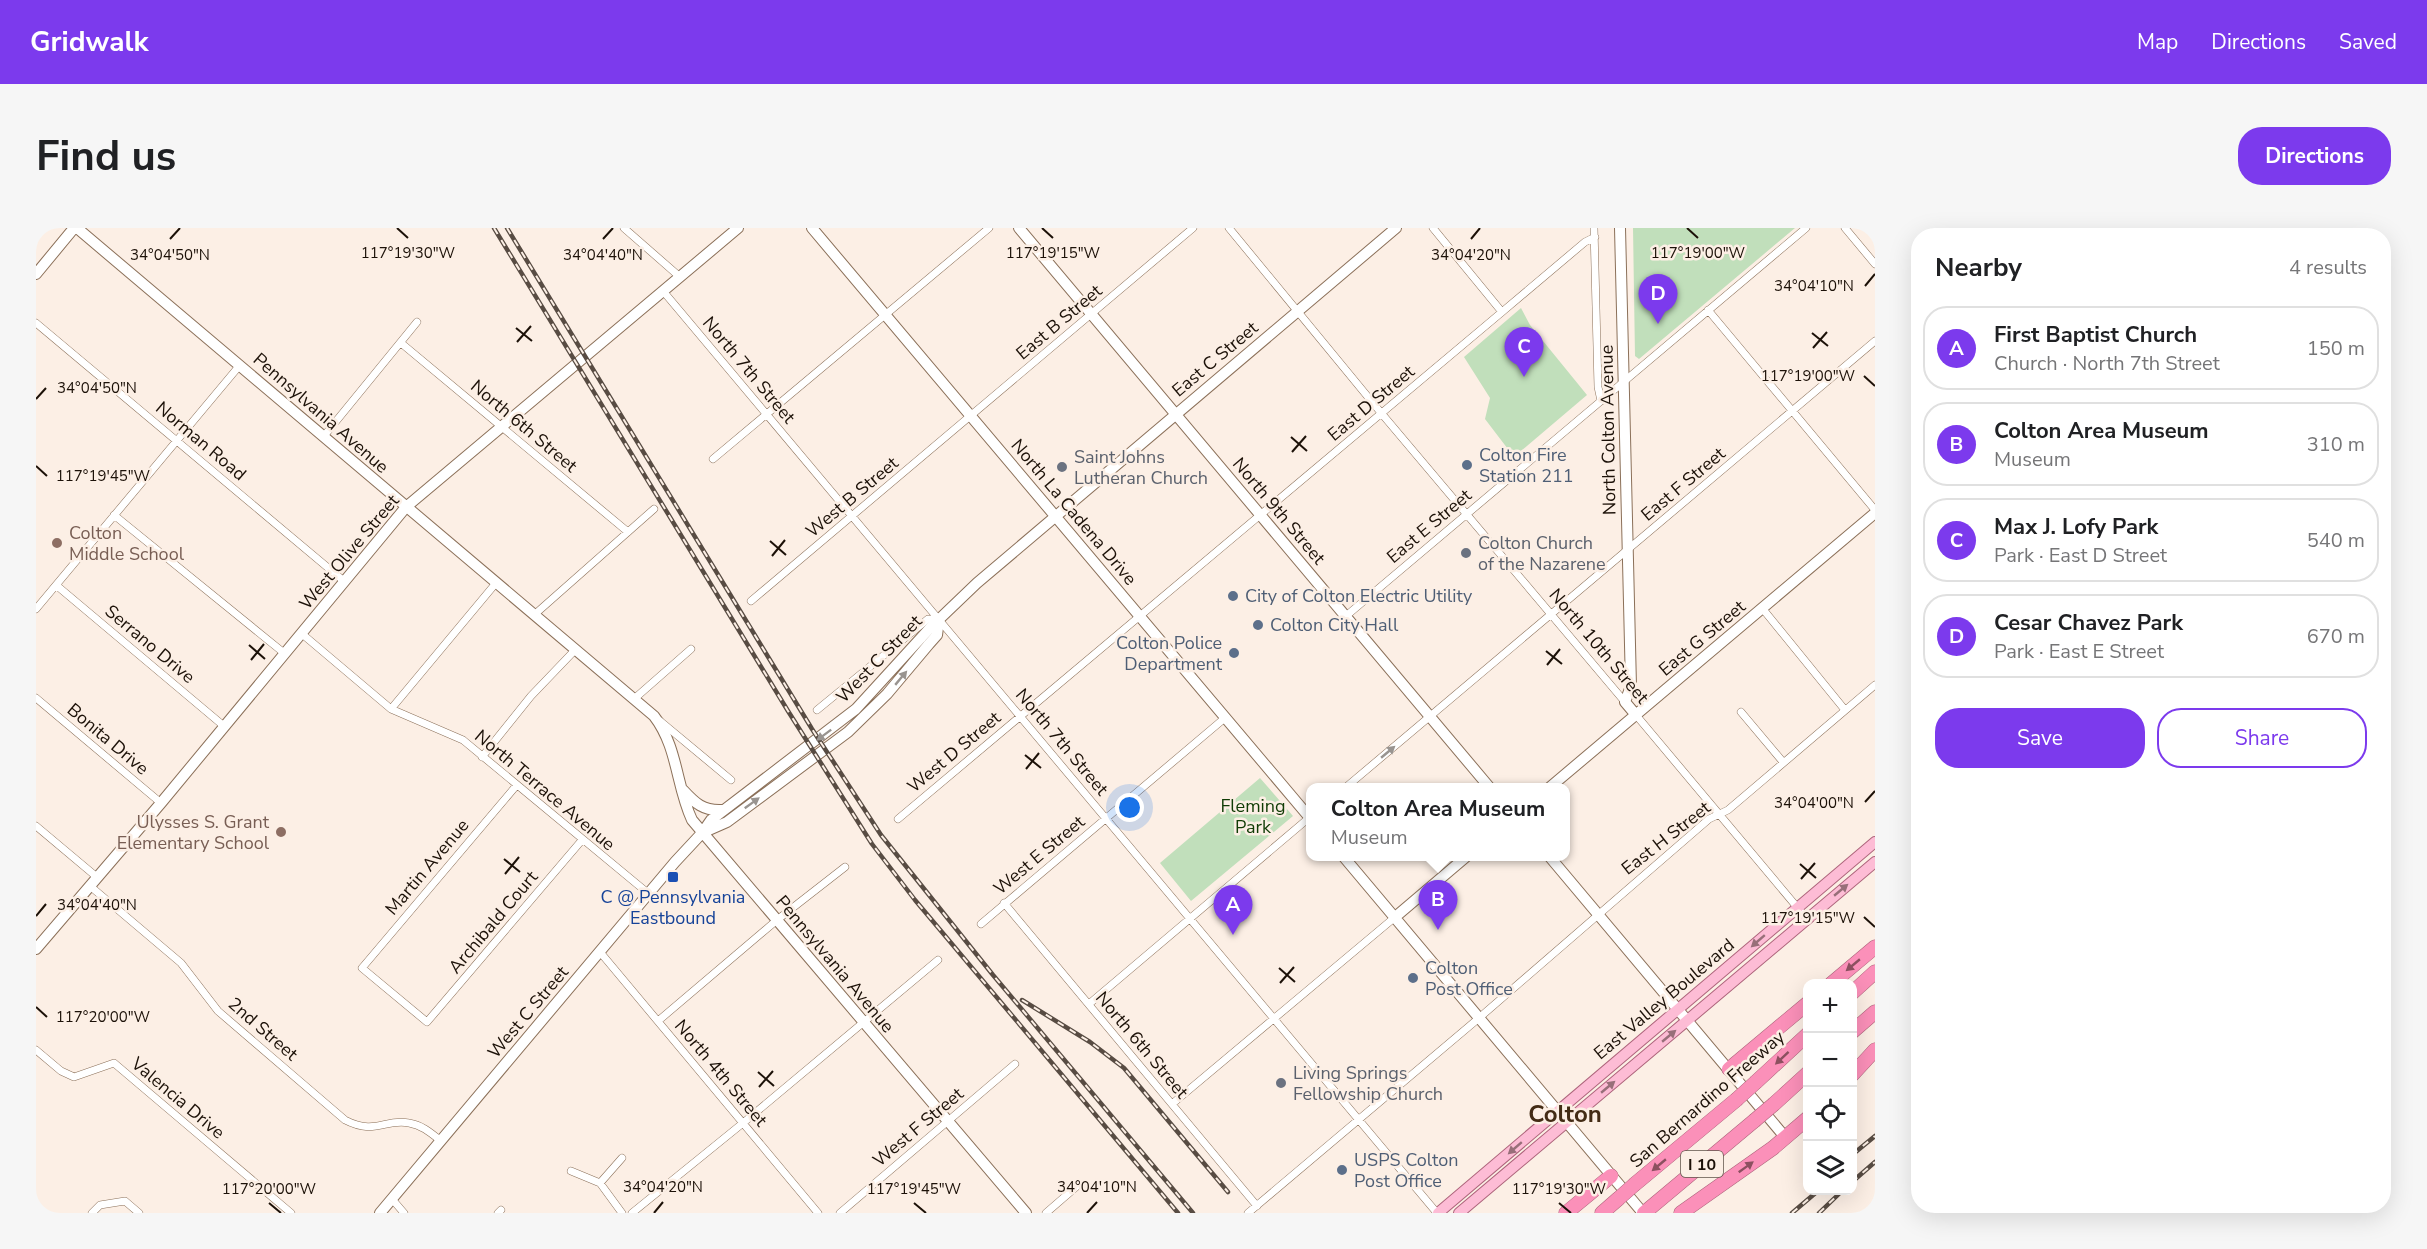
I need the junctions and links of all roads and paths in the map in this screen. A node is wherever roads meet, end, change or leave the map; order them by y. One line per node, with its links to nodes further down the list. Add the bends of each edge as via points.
1 (76, 228): 17 (street); 29 (street, Pennsylvania Avenue)
2 (624, 228): 18 (street)
3 (738, 228): 18 (street, West Olive Street)
4 (812, 228): 24 (street, North La Cadena Drive)
5 (989, 228): 24 (street)
6 (1019, 228): 23 (street, North 9th Street)
7 (1193, 228): 23 (street, East B Street)
8 (1229, 228): 21 (street, North 10th Street)
9 (1396, 228): 21 (street, East C Street)
10 (1433, 228): 22 (street)
11 (1594, 228): 15 (street, North Colton Avenue)
12 (1620, 228): 30 (street, North Colton Avenue)
13 (1806, 228): 20 (street, East E Street)
14 (1845, 228): 16 (street)
15 (1595, 237): 22 (street, East D Street); 31 (street, North Colton Avenue)
16 (1875, 264)
17 (36, 274)
18 (680, 277): 19 (street, West Olive Street)
19 (663, 291): 35 (street, North 7th Street); 37 (street, West Olive Street)
20 (1708, 310): 30 (street, East E Street); 32 (street)
21 (1297, 311): 33 (street, East C Street); 34 (street, North 10th Street)
22 (1502, 312): 34 (street, East D Street)
23 (1091, 314): 33 (street, North 9th Street); 36 (street, East B Street)
24 (887, 315): 35 (street); 36 (street, North La Cadena Drive)
25 (36, 322): 39 (street, Norman Road)
26 (417, 322): 28 (street)
27 (1875, 341): 32 (street, East F Street)
28 (401, 343): 37 (street, North 6th Street); 38 (street)
29 (240, 365): 38 (street, Pennsylvania Avenue); 39 (street)
30 (1623, 381): 31 (street, East E Street); 50 (street, North Colton Avenue)
31 (1601, 401): 44 (street, East E Street)
32 (1792, 411): 43 (street); 50 (street, East F Street)
33 (1176, 414): 46 (street, North 9th Street); 48 (street, East C Street)
34 (1382, 414): 44 (street, North 10th Street); 46 (street, East D Street)
35 (767, 415): 40 (street); 47 (street, North 7th Street)
36 (971, 415): 47 (street, West B Street); 48 (street, North La Cadena Drive)
37 (502, 427): 41 (street, West Olive Street); 49 (street, North 6th Street)
38 (324, 436): 41 (street, Pennsylvania Avenue)
39 (177, 440): 45 (street); 51 (street, Norman Road)
40 (713, 459)
41 (406, 507): 51 (street, West Olive Street); 52 (street, Pennsylvania Avenue)
42 (654, 509): 49 (street)
43 (1875, 511): 55 (street, East G Street)
44 (1467, 514): 57 (street, North 10th Street); 60 (street, East E Street)
45 (114, 515): 53 (street); 65 (street)
46 (1261, 515): 59 (street, East D Street); 60 (street, North 9th Street)
47 (852, 516): 54 (street, West B Street); 61 (street, North 7th Street)
48 (1056, 516): 59 (street, North La Cadena Drive); 61 (street, West C Street)
49 (628, 532): 58 (street)
50 (1627, 550): 57 (street, East F Street); 69 (street, North Colton Avenue, via 1631,686)
51 (345, 582): 62 (street, West Olive Street)
52 (496, 583): 58 (street, Pennsylvania Avenue); 70 (street)
53 (56, 585): 56 (street); 79 (street, Serrano Drive)
54 (751, 601)
55 (1762, 608): 72 (street); 74 (street, East G Street)
56 (36, 609)
57 (1551, 614): 69 (street, North 10th Street); 76 (street, East F Street)
58 (534, 615): 63 (street, Pennsylvania Avenue)
59 (1140, 616): 77 (street, West D Street); 78 (street, North La Cadena Drive)
60 (1346, 616): 76 (street, North 9th Street)
61 (939, 620): 71 (street, via 928,619); 77 (street, North 7th Street); 89 (street, West C Street, one-way to 89, via 856,709); 96 (street, West C Street, one-way to 61, via 727,822 848,732 887,694 937,635)
62 (301, 633): 65 (street, West Olive Street); 70 (street, North Terrace Avenue)
63 (576, 649): 68 (street, Pennsylvania Avenue); 80 (street, via 531,696)
64 (691, 649): 68 (street)
65 (284, 653): 79 (street, West Olive Street)
66 (1875, 685): 72 (street, East H Street)
67 (36, 698): 88 (street, Bonita Drive)
68 (634, 699): 75 (street, Pennsylvania Avenue)
69 (1625, 702): 74 (street, North 10th Street)
70 (391, 710): 80 (street, North Terrace Avenue, via 463,740)
71 (817, 710)
72 (1845, 710): 81 (street, East H Street)
73 (1741, 712): 81 (street)
74 (1636, 715): 85 (street, East G Street); 91 (street, North 10th Street)
75 (654, 716): 82 (street, Pennsylvania Avenue); 87 (street, Pennsylvania Avenue, via 666,734)
76 (1431, 716): 83 (street, East F Street, one-way to 76); 84 (street, North 9th Street)
77 (1021, 717): 92 (street, West D Street); 93 (street, North 7th Street)
78 (1226, 717): 90 (street, North La Cadena Drive); 93 (street, West E Street)
79 (225, 727): 88 (street, West Olive Street)
80 (483, 757): 86 (street, North Terrace Avenue)
81 (1783, 762): 91 (street, East H Street)
82 (731, 780)
83 (1351, 783)
84 (1486, 783)
85 (1555, 783)
86 (516, 786): 97 (street, North Terrace Avenue); 129 (street, Martin Avenue, via 362,968)
87 (683, 789): 89 (street, via 700,807); 96 (street, Pennsylvania Avenue, via 688,810)
88 (161, 803): 104 (street, West Olive Street)
89 (724, 810): 96 (street, West C Street)
90 (1306, 812)
91 (1719, 814): 107 (street, North 10th Street); 108 (street, East H Street)
92 (898, 819)
93 (1106, 819): 106 (street, West E Street); 110 (street, North 7th Street)
94 (1306, 820): 110 (street)
95 (36, 826): 104 (street, 2nd Street)
96 (702, 833): 105 (street, West C Street); 112 (street, Pennsylvania Avenue)
97 (582, 840): 105 (street, North Terrace Avenue); 129 (street, Archibald Court)
98 (1875, 842): 107 (main road, East Valley Boulevard)
99 (1347, 861): 109 (street)
100 (1461, 861): 109 (street)
101 (1553, 861): 108 (street)
102 (1875, 862): 111 (main road, East Valley Boulevard, one-way to 102)
103 (845, 867): 112 (street)
104 (94, 882): 114 (street, West Olive Street); 147 (street, 2nd Street, via 181,963 218,1011 345,1120 376,1127 408,1122 427,1129)
105 (649, 894): 116 (street, West C Street)
106 (1004, 903): 113 (street, West E Street); 121 (street, North 6th Street)
107 (1797, 907): 111 (street, North 10th Street); 123 (main road, East Valley Boulevard, one-way to 123)
108 (1598, 915): 123 (street); 125 (street, East H Street)
109 (1394, 918): 125 (street); 126 (street)
110 (1190, 919): 121 (street); 126 (street, North 7th Street)
111 (1807, 919): 128 (main road, East Valley Boulevard)
112 (777, 920): 127 (street); 130 (street, Pennsylvania Avenue)
113 (981, 924)
114 (37, 945)
115 (1875, 947): 119 (highway, one-way to 119)
116 (600, 952): 127 (street, North 4th Street); 147 (street, West C Street)
117 (938, 960): 130 (street)
118 (1875, 972): 120 (highway)
119 (1837, 979)
120 (1857, 988)
121 (1089, 1004): 139 (street, North 6th Street)
122 (1803, 1007): 136 (highway)
123 (1678, 1010): 128 (street); 140 (main road, East Valley Boulevard)
124 (1875, 1012): 131 (highway)
125 (1479, 1018): 140 (street); 141 (street, East H Street)
126 (1273, 1019): 139 (street); 141 (street, North 7th Street)
127 (658, 1021): 145 (street, North 4th Street)
128 (1688, 1021): 136 (street); 143 (main road, East Valley Boulevard, one-way to 128)
129 (427, 1022)
130 (863, 1023): 142 (street, Pennsylvania Avenue); 145 (street)
131 (1857, 1028)
132 (1803, 1039): 171 (highway, San Bernardino Freeway / I 10, one-way to 171, bridge)
133 (36, 1050): 158 (street, Valencia Drive, via 74,1077 114,1063)
134 (1875, 1050): 137 (highway)
135 (1016, 1064): 142 (street, West F Street)
136 (1729, 1069): 146 (street)
137 (1857, 1070)
138 (1803, 1078): 155 (highway, I 10, bridge)
139 (1172, 1104): 154 (street, North 6th Street)
140 (1557, 1112): 143 (street); 168 (main road, East Valley Boulevard, one-way to 168)
141 (1357, 1120): 154 (street, East H Street); 168 (street, North 7th Street)
142 (948, 1121): 164 (street, West F Street); 165 (street, Pennsylvania Avenue)
143 (1566, 1122): 150 (street); 169 (main road, East Valley Boulevard)
144 (1803, 1122): 146 (highway)
145 (743, 1123): 162 (street); 163 (street, North 4th Street)
146 (1785, 1137): 172 (highway, one-way to 146)
147 (441, 1141): 153 (street, West C Street)
148 (622, 1158): 151 (street)
149 (571, 1171): 151 (street)
150 (1611, 1176): 155 (street); 170 (highway)
151 (600, 1183): 161 (street)
152 (1076, 1187): 166 (street)
153 (392, 1199): 159 (street, West C Street); 160 (street)
154 (1257, 1206): 167 (street, East H Street)
155 (1646, 1211)
156 (92, 1213): 157 (street, via 100,1205 125,1201)
157 (139, 1213)
158 (291, 1213)
159 (380, 1213)
160 (404, 1213)
161 (622, 1213)
162 (632, 1213)
163 (818, 1213)
164 (840, 1213)
165 (1026, 1213)
166 (1046, 1213)
167 (1248, 1213)
168 (1438, 1213)
169 (1459, 1213)
170 (1566, 1213)
171 (1602, 1213)
172 (1681, 1213)

